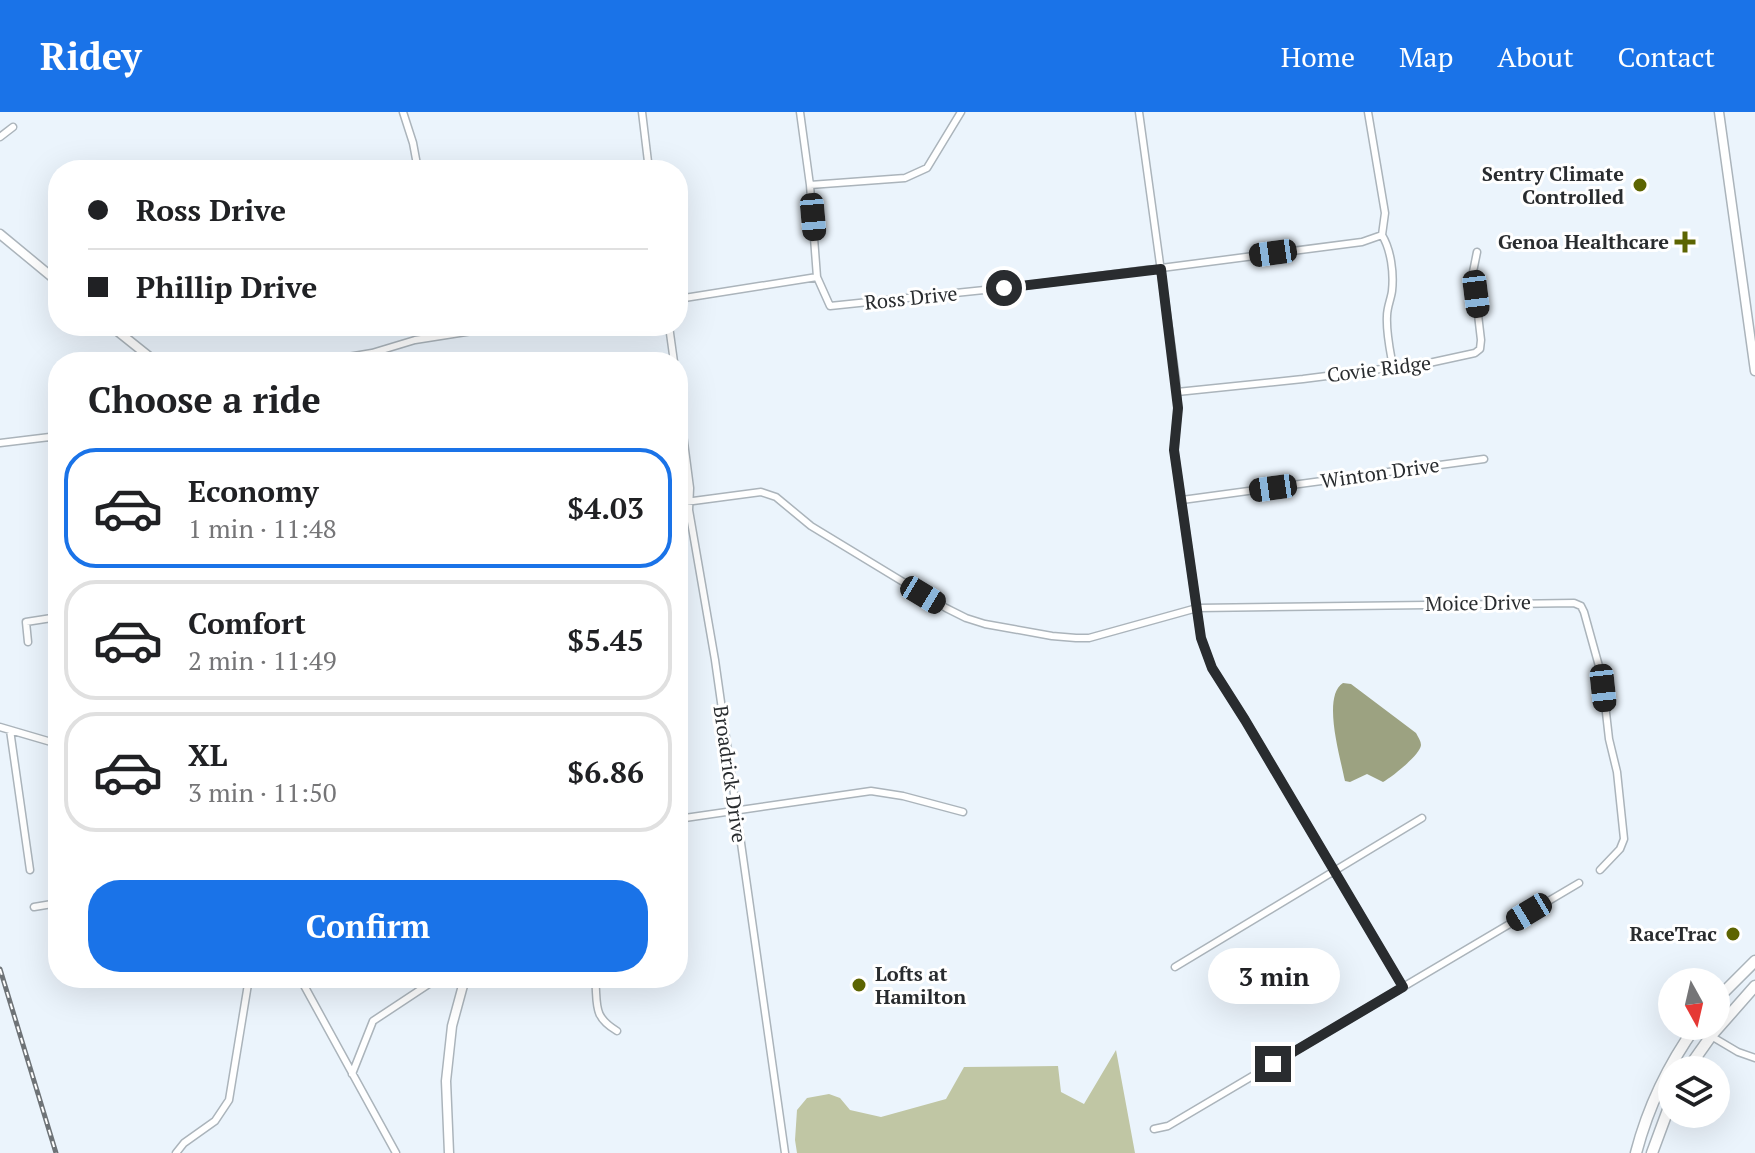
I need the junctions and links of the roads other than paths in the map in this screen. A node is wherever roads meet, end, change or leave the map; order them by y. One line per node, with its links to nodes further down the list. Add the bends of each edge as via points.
1 (403, 112): 10 (street)
2 (642, 112): 11 (street)
3 (800, 112): 12 (street)
4 (961, 112): 12 (street, via 927,168 905,178)
5 (1139, 112): 16 (street)
6 (1368, 112): 14 (street, via 1385,213)
7 (1719, 112): 25 (main road)
8 (13, 127): 9 (street)
9 (0, 137)
10 (416, 160)
11 (648, 160)
12 (810, 185): 18 (street)
13 (0, 234): 17 (main road)
14 (1382, 235): 16 (street, Ross Drive); 24 (street, via 1390,261 1392,288 1386,313)
15 (1477, 252): 24 (street, Covie Ridge, via 1473,272 1480,349 1463,357)
16 (1161, 269): 18 (street, Ross Drive, via 830,306); 26 (street)
17 (48, 274)
18 (817, 277): 19 (street)
19 (688, 297)
20 (123, 336): 22 (main road)
21 (441, 336): 23 (street)
22 (141, 351)
23 (375, 352)
24 (1393, 367): 26 (street, Covie Ridge)
25 (1755, 371)
26 (1177, 392): 31 (street, via 1174,450)
27 (48, 437): 28 (street)
28 (0, 443)
29 (1484, 459): 31 (street, Winton Drive)
30 (688, 473): 32 (street, Broadrick Drive)
31 (1182, 500): 33 (street)
32 (689, 502): 33 (street, Moice Drive, via 770,494 811,526 923,595 985,624 1089,638); 39 (street, Broadrick Drive)
33 (1197, 608): 44 (street, Moice Drive, via 1581,606 1602,677 1624,839); 45 (street, via 1212,668)
34 (48, 619): 35 (street, via 26,622)
35 (28, 642)
36 (0, 727): 37 (street)
37 (10, 730): 38 (street); 43 (street)
38 (48, 741)
39 (735, 810): 40 (street, via 871,791); 41 (street); 70 (street, Broadrick Drive)
40 (963, 812)
41 (688, 817)
42 (1422, 818): 45 (street)
43 (30, 870)
44 (1600, 870)
45 (1334, 872): 50 (street); 53 (street)
46 (1579, 883): 53 (street)
47 (48, 905): 48 (street)
48 (34, 907)
49 (1755, 961): 51 (highway)
50 (1175, 967)
51 (1730, 986)
52 (1755, 986): 59 (highway)
53 (1403, 987): 66 (street, via 1168,1126)
54 (247, 988): 67 (street, via 229,1100 215,1121)
55 (305, 988): 64 (street)
56 (423, 988): 64 (street, via 373,1021)
57 (462, 988): 69 (main road, via 446,1081)
58 (596, 988): 60 (street, via 602,1022)
59 (1730, 1014)
60 (617, 1031)
61 (1687, 1040): 71 (highway, via 1657,1092)
62 (1718, 1040): 63 (street)
63 (1755, 1058)
64 (352, 1074): 68 (street)
65 (1661, 1128): 72 (highway)
66 (1154, 1129)
67 (176, 1153)
68 (396, 1153)
69 (449, 1153)
70 (785, 1153)
71 (1636, 1153)
72 (1652, 1153)

